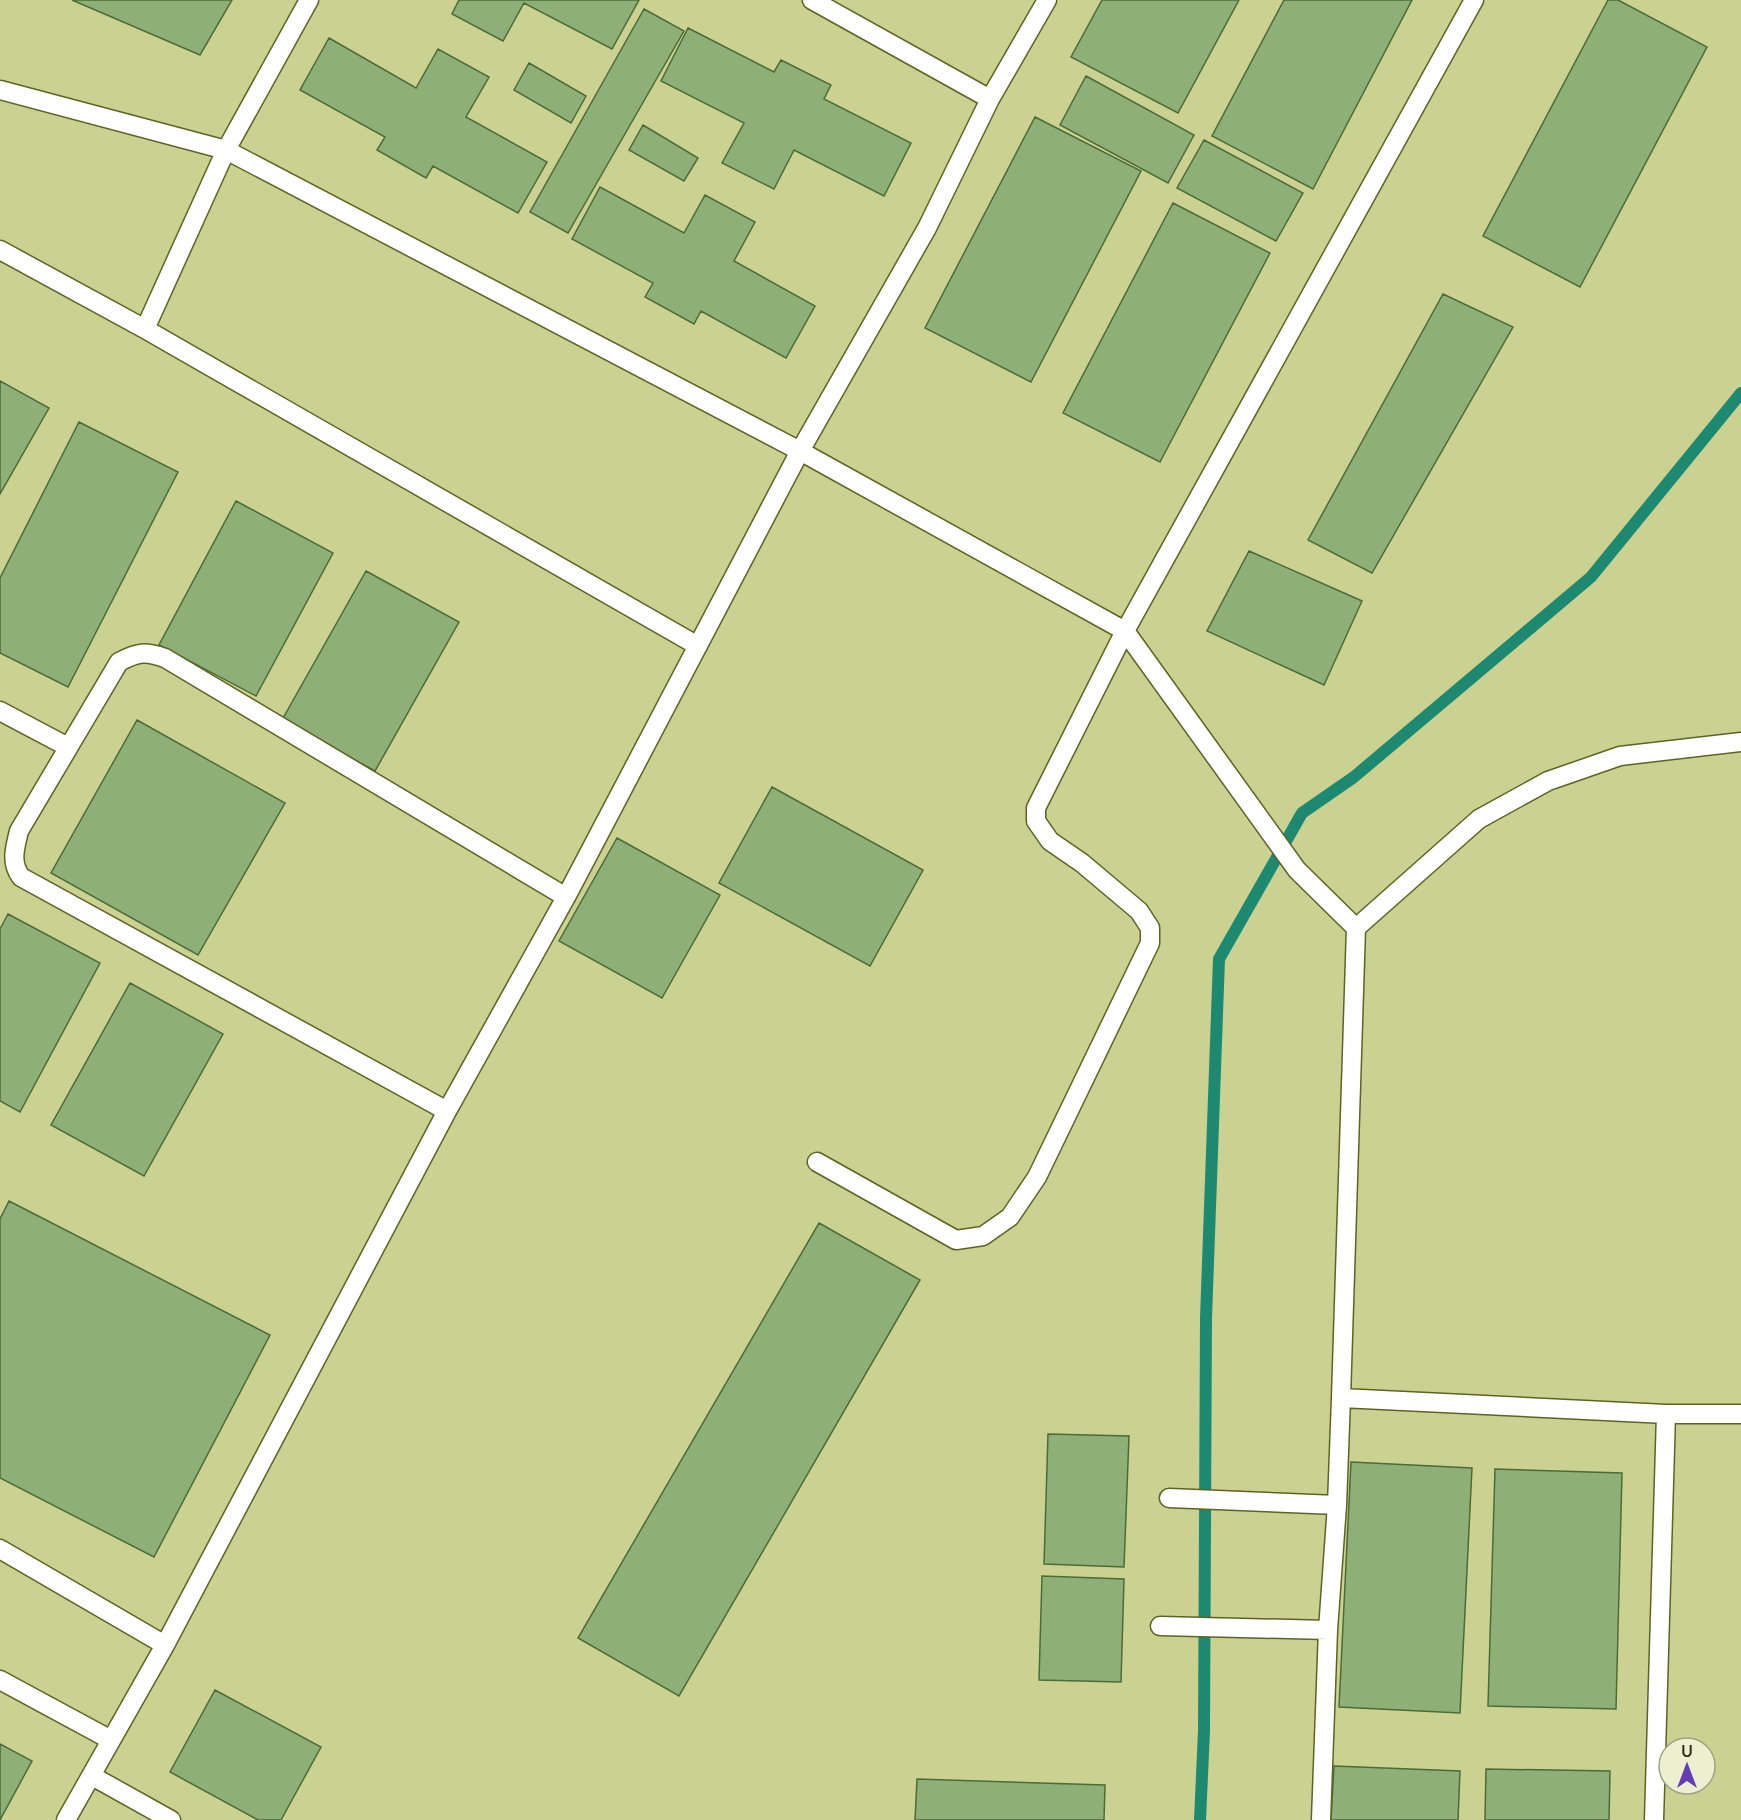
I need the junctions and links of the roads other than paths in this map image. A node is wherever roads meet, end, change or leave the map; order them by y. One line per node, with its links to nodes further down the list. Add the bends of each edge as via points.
1 (309, 0): 7 (lane)
2 (812, 0): 6 (lane)
3 (1474, 0): 11 (lane)
4 (1043, 2): 6 (lane)
5 (0, 90): 7 (lane)
6 (990, 99): 10 (lane, via 927,228)
7 (226, 150): 9 (lane); 10 (lane)
8 (0, 250): 9 (lane)
9 (145, 329): 12 (lane)
10 (800, 451): 11 (lane); 12 (lane)
11 (1125, 631): 17 (lane, via 1297,870); 19 (lane, via 1036,808 1036,821 1050,841 1139,911 1150,928 1150,943 1036,1177 1010,1217 982,1236 956,1240)
12 (698, 646): 16 (lane)
13 (0, 711): 15 (lane)
14 (1741, 742): 17 (lane, via 1620,756 1548,781 1479,819)
15 (68, 747): 16 (lane, via 119,662 136,653 151,653); 18 (lane, via 19,831 13,854 21,878)
16 (566, 897): 18 (lane)
17 (1356, 928): 20 (lane)
18 (447, 1111): 28 (lane)
19 (817, 1162)
20 (1341, 1398): 21 (lane); 24 (lane)
21 (1666, 1414): 22 (lane); 35 (lane)
22 (1741, 1414)
23 (1169, 1498): 24 (lane)
24 (1337, 1505): 27 (lane)
25 (0, 1549): 28 (lane)
26 (1160, 1626): 27 (lane)
27 (1328, 1630): 34 (lane)
28 (165, 1645): 30 (lane)
29 (0, 1680): 30 (lane)
30 (111, 1740): 31 (lane)
31 (92, 1776): 32 (lane); 33 (lane)
32 (66, 1820)
33 (171, 1820)
34 (1322, 1820)
35 (1654, 1820)

